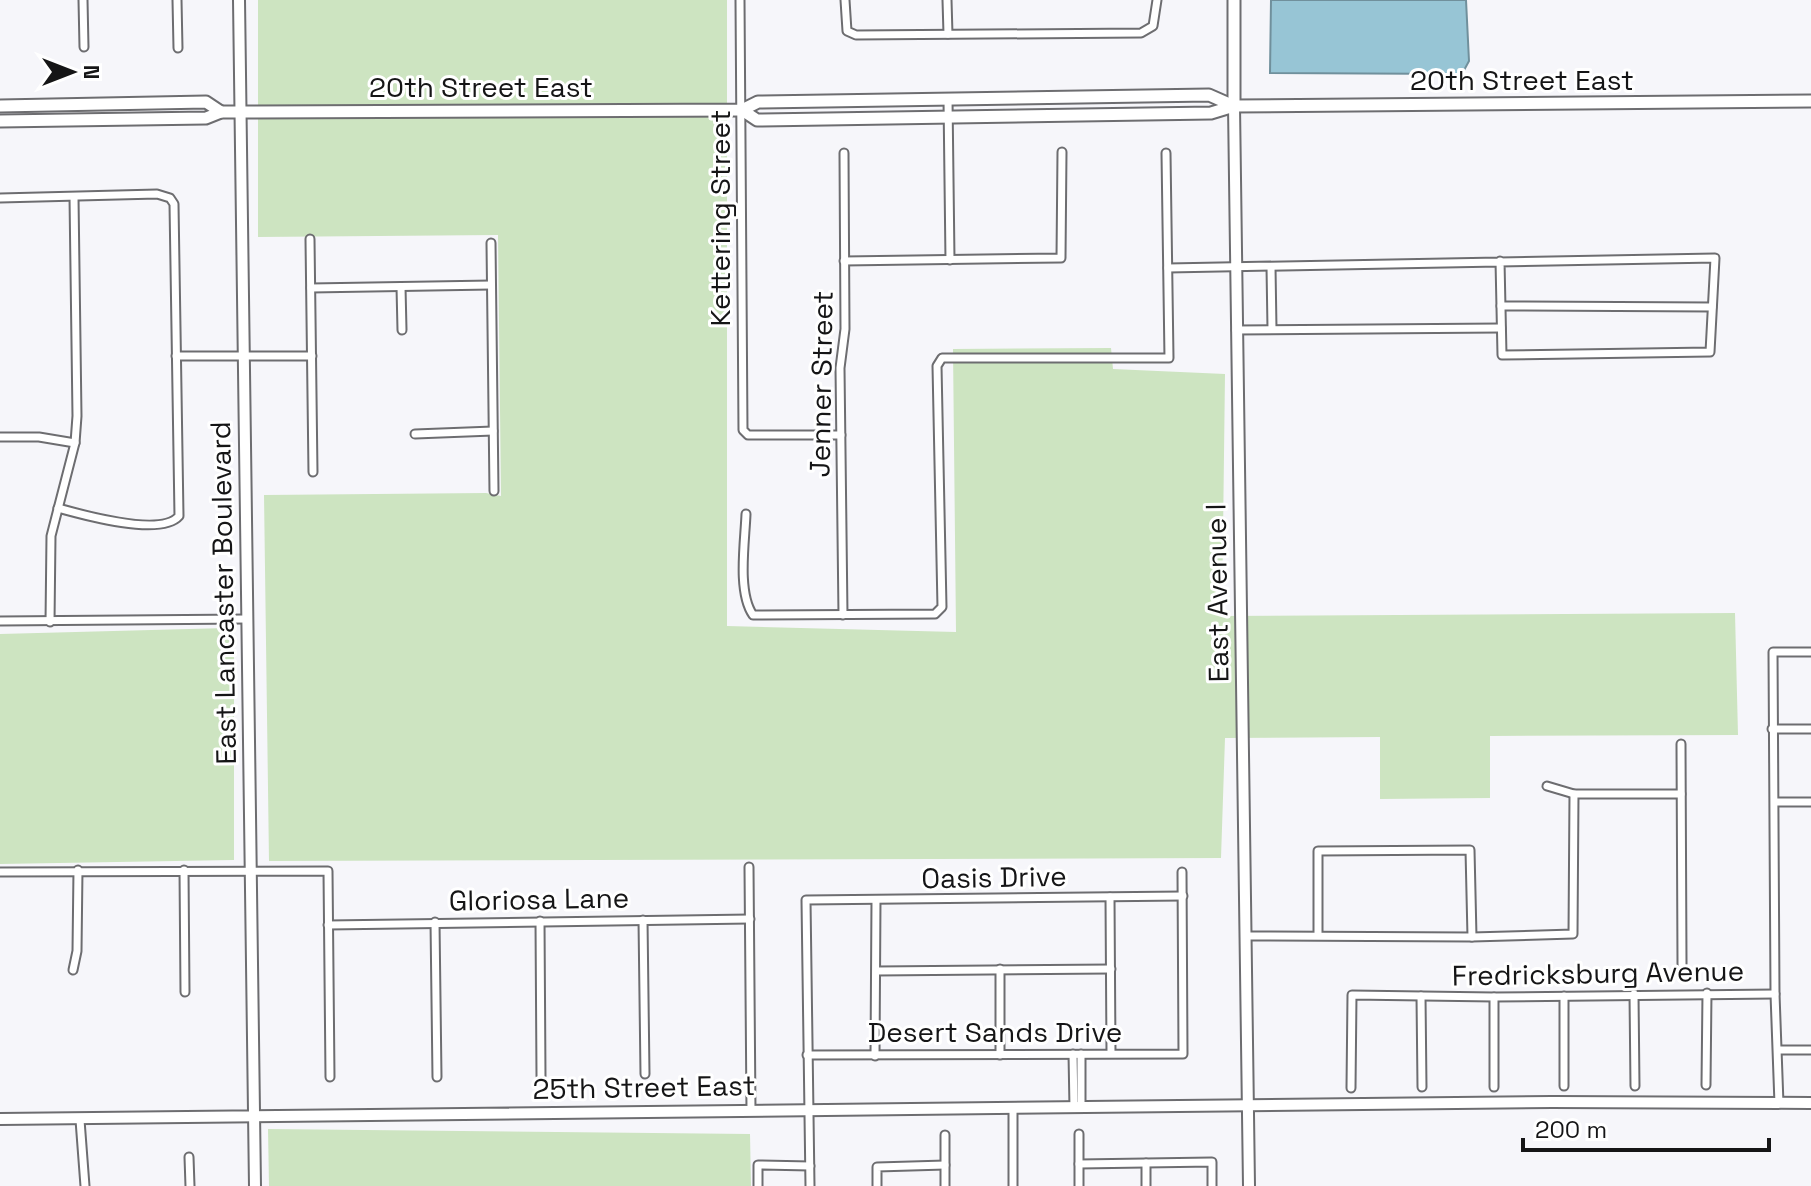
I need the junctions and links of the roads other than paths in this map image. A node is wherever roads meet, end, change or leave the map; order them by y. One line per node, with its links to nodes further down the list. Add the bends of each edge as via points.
1 (83, 0): 10 (street)
2 (177, 0): 11 (street)
3 (239, 0): 18 (main road, East Lancaster Boulevard)
4 (740, 0): 16 (street, Kettering Street)
5 (845, 0): 9 (street, via 847,31 856,35)
6 (947, 0): 9 (street)
7 (1157, 0): 9 (street, via 1153,26 1141,33)
8 (1234, 0): 15 (main road, East Avenue I)
9 (948, 34)
10 (84, 47)
11 (178, 48)
12 (948, 99): 15 (main road, 20th Street East, via 1209,95); 16 (main road, 20th Street East, via 758,102); 19 (street)
13 (1811, 101): 15 (main road, 20th Street East)
14 (0, 106): 17 (main road, 20th Street East, via 206,102)
15 (1234, 106): 19 (main road, 20th Street East, via 1211,113); 31 (main road, East Avenue I)
16 (742, 110): 18 (main road, 20th Street East); 19 (main road, 20th Street East, via 757,120); 48 (street, Kettering Street, via 743,430 748,435)
17 (221, 112): 18 (main road, 20th Street East); 20 (main road, 20th Street East, via 206,118)
18 (240, 112): 44 (main road, East Lancaster Boulevard)
19 (949, 117): 28 (street)
20 (0, 121)
21 (1062, 152): 28 (street, via 1061,258)
22 (844, 153): 29 (street, Jenner Street)
23 (1166, 153): 33 (street)
24 (74, 197): 25 (street); 43 (street, via 157,194 174,204); 50 (street)
25 (0, 198)
26 (310, 239): 36 (street)
27 (491, 243): 34 (street)
28 (950, 260): 29 (street)
29 (844, 261): 48 (street, Jenner Street)
30 (1500, 261): 32 (street); 37 (street); 38 (street, via 1715,258)
31 (1236, 267): 32 (street); 33 (street); 42 (main road, East Avenue I)
32 (1271, 267): 40 (street)
33 (1168, 268): 55 (street, via 1169,358 942,358 937,366 942,607 935,614)
34 (491, 285): 35 (street); 46 (street)
35 (401, 287): 36 (street); 41 (street)
36 (311, 288): 45 (street)
37 (1501, 306): 38 (street); 39 (street)
38 (1712, 307): 39 (street, via 1710,352 1502,355)
39 (1501, 328): 40 (street)
40 (1272, 329): 42 (street)
41 (402, 330)
42 (1236, 330): 83 (main road, East Avenue I)
43 (176, 356): 44 (street); 53 (street, via 176,520 168,525 117,523)
44 (244, 356): 45 (street); 56 (main road, East Lancaster Boulevard)
45 (312, 356): 51 (street)
46 (493, 431): 47 (street); 52 (street)
47 (415, 434)
48 (841, 435): 55 (street, Jenner Street)
49 (0, 437): 50 (street)
50 (75, 443): 53 (street)
51 (313, 472)
52 (494, 491)
53 (58, 508): 58 (street, via 49,556)
54 (746, 514): 55 (street, via 744,589 753,615)
55 (843, 615)
56 (247, 619): 58 (street); 71 (main road, East Lancaster Boulevard)
57 (0, 621): 58 (street)
58 (50, 622)
59 (1811, 652): 60 (street, via 1773,652)
60 (1772, 729): 61 (street); 66 (street)
61 (1811, 729)
62 (1681, 744): 65 (street)
63 (1547, 786): 64 (street)
64 (1574, 794): 65 (street); 84 (street, via 1573,934)
65 (1681, 794): 85 (street)
66 (1775, 802): 67 (street); 93 (street)
67 (1811, 802)
68 (749, 867): 77 (street)
69 (78, 870): 70 (street); 72 (street); 88 (street)
70 (184, 870): 71 (street); 90 (street)
71 (250, 871): 81 (street, via 328,871); 121 (main road, East Lancaster Boulevard)
72 (0, 872)
73 (1182, 872): 74 (street)
74 (1183, 896): 75 (street, Oasis Drive); 99 (street, Desert Sands Drive, via 1183,1054)
75 (1110, 897): 76 (street, Oasis Drive); 87 (street)
76 (876, 900): 89 (street); 101 (street, Oasis Drive, via 806,900)
77 (750, 919): 78 (street, Gloriosa Lane); 120 (street)
78 (643, 920): 79 (street, Gloriosa Lane); 104 (street)
79 (540, 921): 80 (street, Gloriosa Lane); 105 (street)
80 (435, 922): 81 (street, Gloriosa Lane); 107 (street)
81 (328, 925): 106 (street)
82 (1318, 935): 83 (street); 84 (street); 84 (street, via 1318,851 1470,850)
83 (1247, 936): 116 (main road, East Avenue I)
84 (1472, 937)
85 (1682, 964)
86 (1000, 969): 87 (street); 89 (street); 102 (street)
87 (1111, 969): 99 (street)
88 (73, 970)
89 (877, 971): 103 (street)
90 (185, 992)
91 (1707, 993): 92 (street, Fredricksburg Avenue); 93 (street, Fredricksburg Avenue); 108 (street)
92 (1634, 994): 95 (street, Fredricksburg Avenue); 110 (street)
93 (1775, 994): 97 (street)
94 (1421, 996): 96 (street, Fredricksburg Avenue); 111 (street); 113 (street, Fredricksburg Avenue, via 1352,995)
95 (1564, 996): 96 (street, Fredricksburg Avenue); 109 (street)
96 (1494, 997): 112 (street)
97 (1779, 1050): 98 (street); 115 (street)
98 (1811, 1050)
99 (1111, 1053): 100 (street, Desert Sands Drive)
100 (1077, 1054): 102 (street, Desert Sands Drive); 117 (street)
101 (807, 1055): 103 (street, Desert Sands Drive); 118 (street)
102 (1000, 1055): 103 (street, Desert Sands Drive)
103 (875, 1056)
104 (645, 1074)
105 (541, 1076)
106 (330, 1077)
107 (437, 1077)
108 (1706, 1085)
109 (1564, 1086)
110 (1635, 1086)
111 (1422, 1087)
112 (1494, 1087)
113 (1351, 1088)
114 (1811, 1103): 115 (main road)
115 (1779, 1104): 116 (main road, 25th Street East)
116 (1249, 1105): 117 (main road, 25th Street East); 142 (main road, East Avenue I)
117 (1078, 1108): 119 (main road, 25th Street East)
118 (807, 1109): 119 (main road, 25th Street East); 120 (main road, 25th Street East); 130 (street)
119 (1013, 1109): 138 (street)
120 (751, 1110): 121 (main road, 25th Street East)
121 (254, 1116): 123 (main road, 25th Street East); 133 (main road, East Lancaster Boulevard)
122 (0, 1119): 123 (main road, 25th Street East)
123 (80, 1120): 131 (street)
124 (1079, 1134): 128 (street)
125 (945, 1135): 129 (street)
126 (189, 1157): 132 (street)
127 (1146, 1163): 128 (street); 140 (street); 141 (street, via 1212,1162)
128 (1079, 1164): 139 (street)
129 (945, 1165): 136 (street, via 877,1167); 137 (street)
130 (810, 1166): 134 (street, via 758,1165); 135 (street)
131 (85, 1186)
132 (190, 1186)
133 (255, 1186)
134 (758, 1186)
135 (810, 1186)
136 (877, 1186)
137 (945, 1186)
138 (1013, 1186)
139 (1079, 1186)
140 (1146, 1186)
141 (1212, 1186)
142 (1249, 1186)

